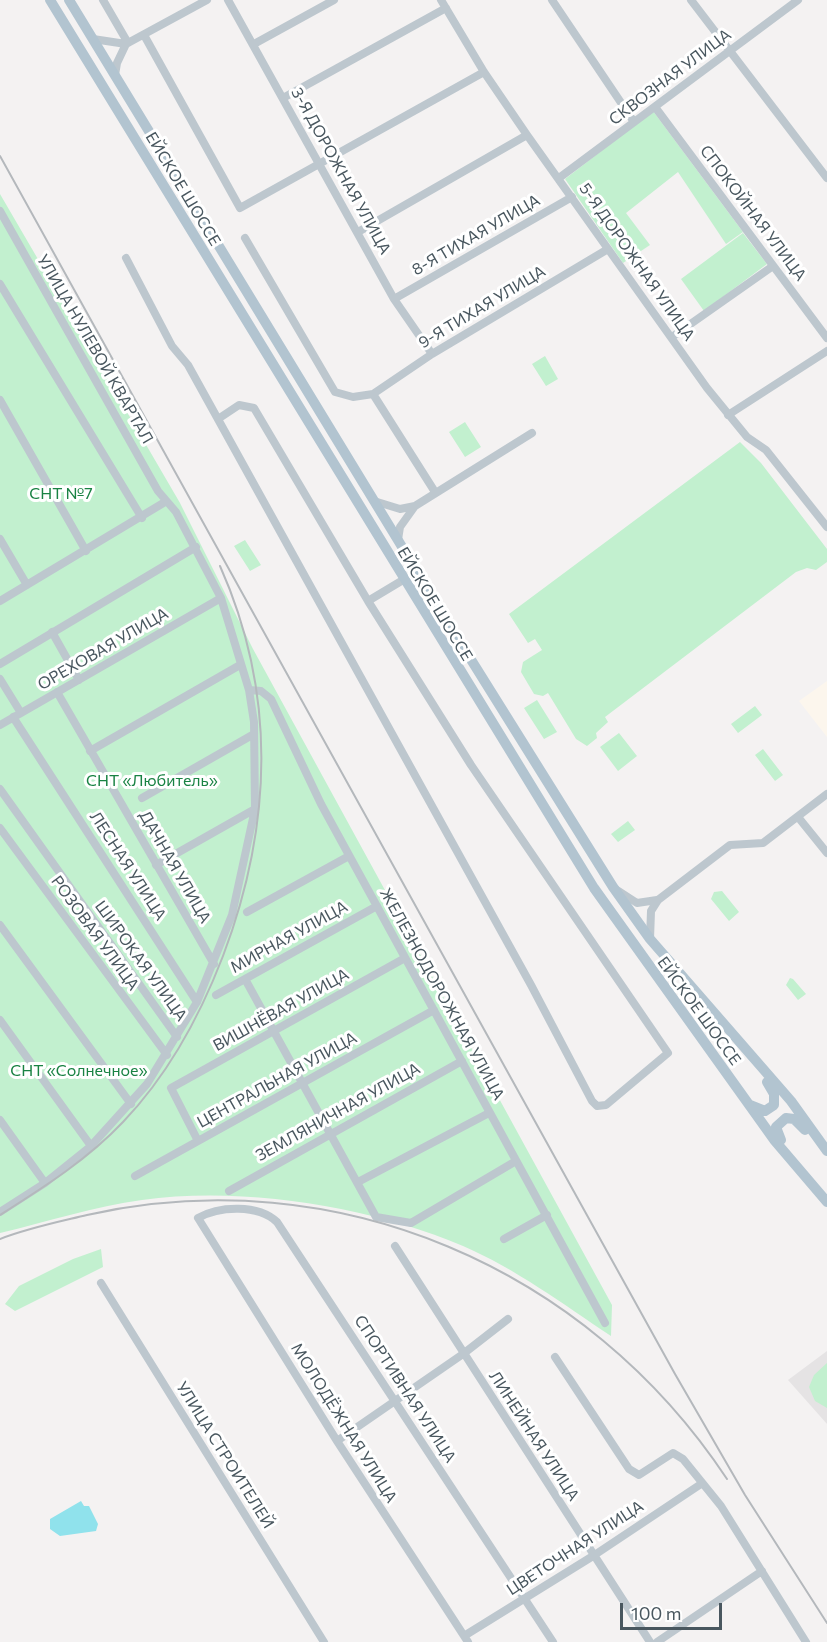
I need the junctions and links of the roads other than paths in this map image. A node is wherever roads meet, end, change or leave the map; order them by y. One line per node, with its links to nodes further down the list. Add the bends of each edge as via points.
1 (50, 0): 53 (main road, ЕЙСКОЕ ШОССЕ)
2 (69, 0): 12 (main road, ЕЙСКОЕ ШОССЕ)
3 (103, 0): 13 (street)
4 (207, 0): 11 (street)
5 (228, 0): 14 (street, 3-Я ДОРОЖНАЯ УЛИЦА)
6 (334, 0): 14 (street)
7 (552, 0): 20 (street)
8 (691, 0): 15 (street)
9 (798, 0): 15 (street, СКВОЗНАЯ УЛИЦА)
10 (443, 4): 16 (street, 5-Я ДОРОЖНАЯ УЛИЦА); 18 (street)
11 (144, 34): 13 (street); 22 (street, via 240,208)
12 (93, 39): 13 (street); 17 (main road, ЕЙСКОЕ ШОССЕ)
13 (127, 44): 17 (street)
14 (254, 44): 18 (street, 3-Я ДОРОЖНАЯ УЛИЦА)
15 (730, 52): 19 (street, СКВОЗНАЯ УЛИЦА); 24 (street)
16 (484, 72): 21 (street, 5-Я ДОРОЖНАЯ УЛИЦА); 22 (street)
17 (115, 75): 44 (main road, ЕЙСКОЕ ШОССЕ)
18 (284, 98): 22 (street, 3-Я ДОРОЖНАЯ УЛИЦА)
19 (655, 107): 20 (street, СКВОЗНАЯ УЛИЦА); 31 (street, СПОКОЙНАЯ УЛИЦА)
20 (634, 122): 23 (street, СКВОЗНАЯ УЛИЦА)
21 (527, 135): 23 (street, 5-Я ДОРОЖНАЯ УЛИЦА); 27 (street)
22 (319, 162): 27 (street, 3-Я ДОРОЖНАЯ УЛИЦА)
23 (559, 178): 25 (street, 5-Я ДОРОЖНАЯ УЛИЦА)
24 (827, 178)
25 (572, 197): 29 (street, 5-Я ДОРОЖНАЯ УЛИЦА); 33 (street, 8-Я ТИХАЯ УЛИЦА)
26 (0, 211): 45 (street, УЛИЦА НУЛЕВОЙ КВАРТАЛ)
27 (358, 232): 33 (street, 3-Я ДОРОЖНАЯ УЛИЦА)
28 (245, 238): 38 (street, via 335,392 353,397)
29 (608, 249): 34 (street, 5-Я ДОРОЖНАЯ УЛИЦА); 37 (street, 9-Я ТИХАЯ УЛИЦА)
30 (126, 258): 41 (street, via 172,346 188,365)
31 (773, 266): 34 (street); 35 (street, СПОКОЙНАЯ УЛИЦА)
32 (0, 284): 47 (street)
33 (394, 298): 37 (street, 3-Я ДОРОЖНАЯ УЛИЦА)
34 (672, 337): 40 (street, 5-Я ДОРОЖНАЯ УЛИЦА)
35 (827, 338)
36 (827, 351): 40 (street)
37 (432, 354): 38 (street, 9-Я ТИХАЯ УЛИЦА)
38 (373, 394): 43 (street)
39 (0, 400): 52 (street)
40 (728, 415): 48 (street, 5-Я ДОРОЖНАЯ УЛИЦА, via 747,437 766,450)
41 (218, 419): 57 (street, via 239,405 254,408); 57 (street, via 592,1101 597,1106 606,1105 668,1053 471,765)
42 (532, 434): 43 (street)
43 (435, 492): 46 (street)
44 (374, 501): 46 (street, via 400,509); 50 (main road, ЕЙСКОЕ ШОССЕ)
45 (165, 502): 47 (street); 51 (street, ШИРОКАЯ УЛИЦА, via 176,512)
46 (414, 506): 50 (street, via 400,527)
47 (142, 518): 52 (street)
48 (827, 527)
49 (0, 539): 54 (street)
50 (398, 540): 78 (main road, ЕЙСКОЕ ШОССЕ)
51 (196, 547): 55 (street, ШИРОКАЯ УЛИЦА); 58 (street)
52 (86, 551): 54 (street)
53 (403, 580): 57 (street); 98 (main road, ЕЙСКОЕ ШОССЕ, via 588,879)
54 (27, 585): 56 (street)
55 (221, 598): 60 (street, ШИРОКАЯ УЛИЦА); 62 (street, ОРЕХОВАЯ УЛИЦА)
56 (0, 600)
57 (368, 601)
58 (52, 632): 59 (street); 62 (street)
59 (0, 664)
60 (240, 665): 63 (street, ШИРОКАЯ УЛИЦА); 68 (street)
61 (0, 679): 65 (street, ЛЕСНАЯ УЛИЦА)
62 (79, 680): 64 (street, ОРЕХОВАЯ УЛИЦА)
63 (249, 690): 67 (street, ШИРОКАЯ УЛИЦА); 76 (street, ЖЕЛЕЗНОДОРОЖНАЯ УЛИЦА, via 261,691 271,699)
64 (57, 692): 65 (street, ОРЕХОВАЯ УЛИЦА); 68 (street, ДАЧНАЯ УЛИЦА)
65 (17, 715): 66 (street, ОРЕХОВАЯ УЛИЦА); 88 (street, ЛЕСНАЯ УЛИЦА)
66 (0, 725)
67 (254, 734): 71 (street); 72 (street, ШИРОКАЯ УЛИЦА)
68 (90, 751): 77 (street, ДАЧНАЯ УЛИЦА)
69 (0, 789): 92 (street, ШИРОКАЯ УЛИЦА)
70 (827, 794): 73 (street)
71 (142, 798)
72 (255, 809): 77 (street); 85 (street, ШИРОКАЯ УЛИЦА, via 232,915)
73 (798, 817): 75 (street); 79 (street, via 763,843 730,845)
74 (0, 828): 93 (street, РОЗОВАЯ УЛИЦА)
75 (827, 853)
76 (349, 856): 80 (street, ЖЕЛЕЗНОДОРОЖНАЯ УЛИЦА); 81 (street)
77 (156, 865): 85 (street, ДАЧНАЯ УЛИЦА)
78 (613, 887): 79 (street, via 638,903); 83 (main road, ЕЙСКОЕ ШОССЕ)
79 (658, 900): 83 (street, via 651,910)
80 (377, 906): 84 (street, ЖЕЛЕЗНОДОРОЖНАЯ УЛИЦА); 86 (street, МИРНАЯ УЛИЦА)
81 (248, 912)
82 (0, 925): 97 (street)
83 (650, 939): 94 (main road, ЕЙСКОЕ ШОССЕ)
84 (405, 958): 89 (street, ЖЕЛЕЗНОДОРОЖНАЯ УЛИЦА); 91 (street, ВИШНЁВАЯ УЛИЦА)
85 (214, 964): 88 (street, ШИРОКАЯ УЛИЦА)
86 (245, 979): 87 (street, МИРНАЯ УЛИЦА); 91 (street)
87 (216, 995)
88 (198, 1002): 92 (street, ШИРОКАЯ УЛИЦА)
89 (434, 1010): 95 (street, ЖЕЛЕЗНОДОРОЖНАЯ УЛИЦА); 96 (street, ЦЕНТРАЛЬНАЯ УЛИЦА)
90 (0, 1020): 103 (street)
91 (274, 1030): 96 (street); 102 (street, ВИШНЁВАЯ УЛИЦА, via 171,1088)
92 (177, 1037): 93 (street)
93 (167, 1055): 97 (street)
94 (752, 1056): 98 (main road, via 776,1101 765,1111); 104 (main road, ЕЙСКОЕ ШОССЕ)
95 (462, 1061): 99 (street, ЖЕЛЕЗНОДОРОЖНАЯ УЛИЦА); 101 (street, ЗЕМЛЯНИЧНАЯ УЛИЦА)
96 (302, 1083): 101 (street); 102 (street, ЦЕНТРАЛЬНАЯ УЛИЦА)
97 (131, 1104): 103 (street)
98 (748, 1104): 111 (main road, ЕЙСКОЕ ШОССЕ)
99 (489, 1113): 106 (street, ЖЕЛЕЗНОДОРОЖНАЯ УЛИЦА); 108 (street)
100 (0, 1120): 109 (street)
101 (330, 1132): 108 (street); 110 (street, ЗЕМЛЯНИЧНАЯ УЛИЦА)
102 (198, 1141): 107 (street, ЦЕНТРАЛЬНАЯ УЛИЦА)
103 (92, 1146): 109 (street)
104 (827, 1151)
105 (827, 1156): 111 (main road, via 794,1119 778,1123 777,1136)
106 (516, 1161): 108 (street, via 411,1222 376,1217); 113 (street, ЖЕЛЕЗНОДОРОЖНАЯ УЛИЦА)
107 (135, 1176)
108 (358, 1182)
109 (45, 1183): 112 (street)
110 (229, 1191)
111 (824, 1198)
112 (0, 1212)
113 (546, 1215): 115 (street); 119 (street, ЖЕЛЕЗНОДОРОЖНАЯ УЛИЦА)
114 (198, 1218): 122 (street, СПОРТИВНАЯ УЛИЦА, via 210,1211 223,1210 272,1217); 123 (street, МОЛОДЁЖНАЯ УЛИЦА)
115 (504, 1239)
116 (395, 1246): 120 (street, ЛИНЕЙНАЯ УЛИЦА)
117 (101, 1283): 129 (street, УЛИЦА СТРОИТЕЛЕЙ)
118 (508, 1319): 120 (street)
119 (604, 1323)
120 (463, 1354): 122 (street); 125 (street, ЛИНЕЙНАЯ УЛИЦА)
121 (555, 1357): 124 (street, via 629,1469 639,1474 673,1453 683,1459)
122 (396, 1402): 123 (street); 127 (street, СПОРТИВНАЯ УЛИЦА)
123 (337, 1442): 128 (street, МОЛОДЁЖНАЯ УЛИЦА)
124 (701, 1484): 125 (street, ЦВЕТОЧНАЯ УЛИЦА); 126 (street, via 716,1498)
125 (593, 1556): 127 (street, ЦВЕТОЧНАЯ УЛИЦА); 131 (street, ЛИНЕЙНАЯ УЛИЦА)
126 (762, 1571): 132 (street); 133 (street)
127 (524, 1598): 128 (street, ЦВЕТОЧНАЯ УЛИЦА); 130 (street, СПОРТИВНАЯ УЛИЦА)
128 (466, 1639)
129 (324, 1642)
130 (553, 1642)
131 (650, 1642)
132 (657, 1642)
133 (807, 1642)

